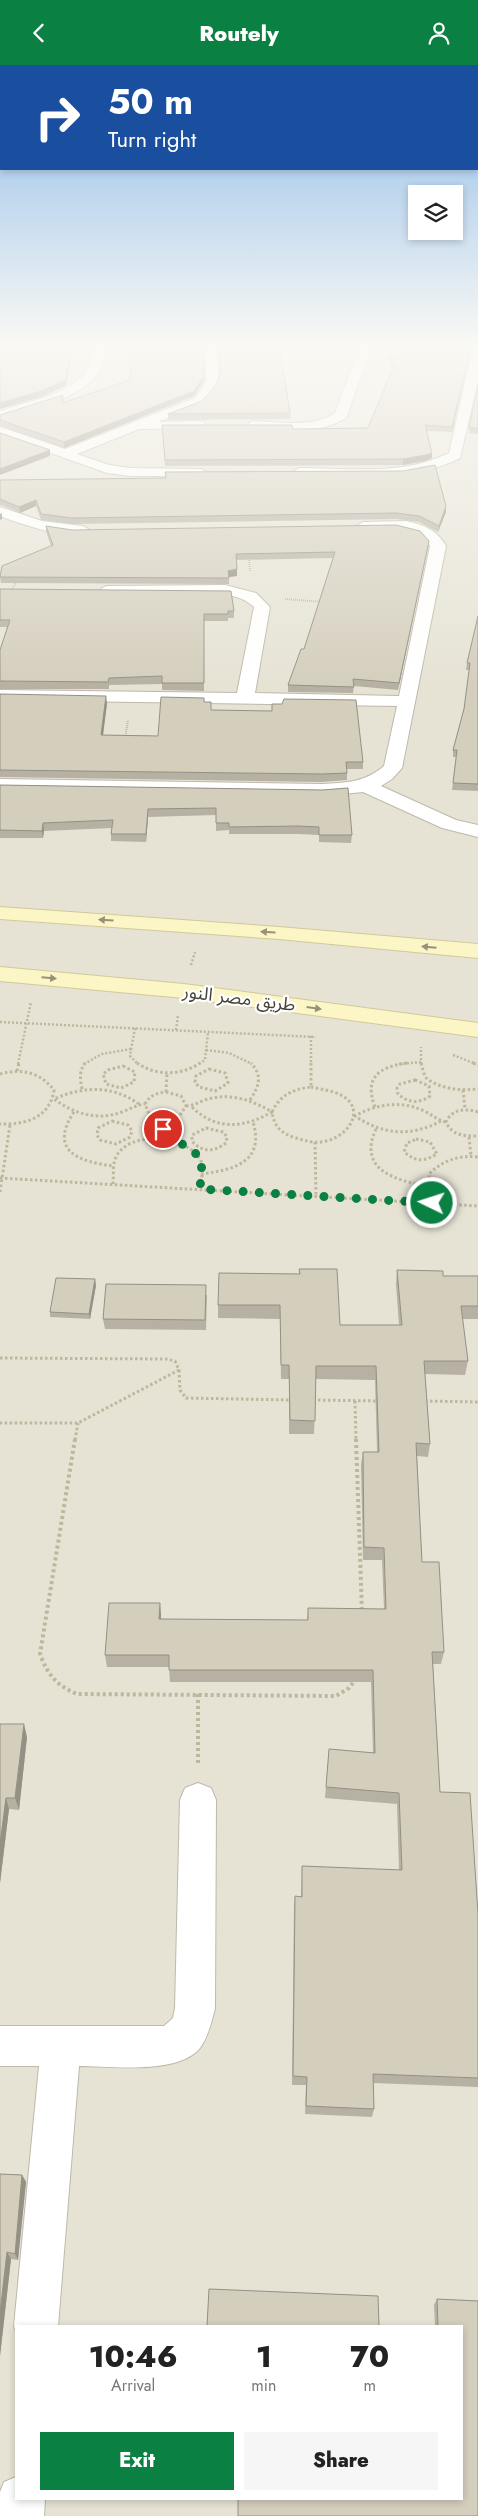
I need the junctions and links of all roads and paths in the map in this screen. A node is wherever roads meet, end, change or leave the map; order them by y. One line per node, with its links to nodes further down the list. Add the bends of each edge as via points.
1 (75, 458): 4 (street, via 107,469 130,472)
2 (450, 458): 3 (street, via 426,468 404,471)
3 (284, 472)
4 (215, 473)
5 (0, 511): 7 (street)
6 (347, 526): 17 (street, via 413,527 436,538 438,545)
7 (51, 529): 8 (street); 10 (path)
8 (103, 530)
9 (249, 547): 12 (path)
10 (11, 591)
11 (92, 591): 12 (street, via 225,590)
12 (250, 596): 13 (path); 16 (street, via 262,607)
13 (328, 602)
14 (0, 695): 15 (street)
15 (132, 697): 16 (street); 19 (path)
16 (246, 698): 17 (street)
17 (406, 701): 20 (street, via 393,768 383,779)
18 (0, 785): 19 (street)
19 (117, 786): 20 (street, via 322,790)
20 (366, 786): 21 (street, via 449,824)
21 (478, 831)
22 (0, 913): 23 (street, one-way to 22)
23 (202, 927): 24 (street, one-way to 23); 27 (path)
24 (478, 951)
25 (0, 974): 27 (street, طريق مصر النور, one-way to 27)
26 (32, 997): 29 (path)
27 (181, 1001): 31 (path); 33 (street, طريق مصر النور, one-way to 33)
28 (0, 1022): 29 (path)
29 (27, 1023): 30 (path); 48 (path)
30 (135, 1028): 31 (path); 40 (path)
31 (176, 1031): 34 (path)
32 (311, 1031): 35 (path)
33 (478, 1031)
34 (208, 1032): 35 (path); 41 (path)
35 (311, 1037): 36 (path); 54 (path)
36 (321, 1037)
37 (413, 1044): 38 (path)
38 (420, 1046): 39 (path); 43 (path)
39 (427, 1047)
40 (131, 1049): 44 (path, via 130,1056); 56 (path, via 105,1052 85,1063 80,1071)
41 (206, 1050): 46 (path, via 205,1060); 63 (path, via 238,1054 257,1070 260,1080 258,1091)
42 (448, 1053): 45 (path)
43 (422, 1062): 52 (path, via 422,1072); 69 (path, via 393,1065 373,1078 370,1093)
44 (137, 1064): 47 (path); 51 (path, via 150,1071)
45 (478, 1065)
46 (198, 1066): 49 (path); 51 (path, via 189,1071)
47 (130, 1068): 55 (path, via 135,1072 134,1082); 55 (path, via 115,1067 103,1074 106,1084)
48 (17, 1071): 50 (path); 62 (path, via 42,1076 54,1091)
49 (201, 1071): 59 (path, via 195,1082 199,1087); 59 (path, via 218,1069 228,1078 228,1083)
50 (0, 1074)
51 (167, 1074): 60 (path)
52 (427, 1078): 53 (path); 58 (path, via 443,1087)
53 (423, 1082): 66 (path, via 429,1086 430,1096); 66 (path, via 407,1081 397,1089 398,1094)
54 (311, 1087): 72 (path, via 299,1088 280,1097); 75 (path, via 324,1088 342,1096 353,1107)
55 (112, 1088): 56 (path); 64 (path)
56 (82, 1089): 62 (path)
57 (478, 1089): 58 (path)
58 (462, 1090): 70 (path)
59 (215, 1091): 61 (path)
60 (166, 1092): 65 (path, via 152,1095); 67 (path, via 181,1096)
61 (215, 1098): 63 (path); 68 (path)
62 (54, 1099): 71 (path); 83 (path, via 49,1109 39,1117)
63 (250, 1100): 72 (path)
64 (139, 1104): 65 (path); 74 (path)
65 (145, 1104): 76 (path, via 149,1114)
66 (410, 1104): 69 (path); 79 (path)
67 (186, 1106): 68 (path); 76 (path, via 179,1115)
68 (192, 1107): 78 (path)
69 (375, 1107): 75 (path)
70 (465, 1109): 73 (path); 81 (path, via 452,1113)
71 (74, 1112): 74 (path); 97 (path, via 62,1133 71,1153 83,1161)
72 (272, 1112): 80 (path); 92 (path, via 272,1119 283,1133)
73 (478, 1112)
74 (115, 1114): 77 (path)
75 (355, 1116): 85 (path); 92 (path, via 343,1135)
76 (164, 1119): 89 (path)
77 (112, 1121): 91 (path, via 128,1125 132,1131); 91 (path, via 98,1128 96,1135 100,1140 116,1144)
78 (209, 1121): 80 (path, via 236,1126); 84 (path)
79 (441, 1121): 81 (path); 86 (path)
80 (253, 1122): 98 (path, via 258,1132 258,1143 244,1162 217,1173)
81 (446, 1122): 88 (path, via 453,1132)
82 (0, 1124): 83 (path)
83 (10, 1125): 99 (path)
84 (206, 1128): 94 (path, via 192,1135); 94 (path, via 223,1132 227,1137 226,1143 212,1151)
85 (376, 1129): 86 (path); 101 (path, via 370,1139 369,1150 382,1171 396,1179)
86 (418, 1132): 90 (path)
87 (478, 1136): 88 (path)
88 (469, 1137): 95 (path)
89 (161, 1139): 93 (path); 94 (path)
90 (416, 1139): 90 (path, via 404,1146 404,1152 416,1161 432,1159 437,1154 437,1148 425,1139)
91 (125, 1141): 93 (path)
92 (314, 1142): 104 (path)
93 (129, 1146): 97 (path, via 116,1157)
94 (194, 1148): 98 (path, via 202,1161)
95 (472, 1156): 96 (path); 101 (path, via 450,1159 434,1168 429,1175)
96 (478, 1157)
97 (114, 1166): 100 (path)
98 (201, 1174): 102 (path)
99 (1, 1178): 100 (path); 103 (path)
100 (113, 1184): 102 (path)
101 (430, 1187): 105 (path)
102 (200, 1189): 104 (path)
103 (0, 1192)
104 (316, 1196): 105 (path)
105 (432, 1203): 106 (path)
106 (478, 1206)
107 (0, 1358): 108 (path, via 166,1359 174,1361)
108 (179, 1370): 109 (path, via 180,1390 186,1398); 116 (path)
109 (296, 1400)
110 (306, 1400): 111 (path)
111 (354, 1401): 112 (path); 117 (path)
112 (383, 1401)
113 (421, 1401): 114 (path)
114 (478, 1402)
115 (0, 1423): 116 (path)
116 (78, 1423): 119 (path, via 40,1653 44,1667 62,1688 77,1694)
117 (362, 1615)
118 (359, 1675): 119 (path, via 349,1688 336,1696)
119 (198, 1694): 120 (path)
120 (198, 1800): 122 (street, via 195,2008 191,2025 182,2040 166,2046)
121 (0, 2046): 122 (street)
122 (61, 2046): 123 (street)
123 (36, 2325)
124 (21, 2500): 125 (street)
125 (20, 2516)

